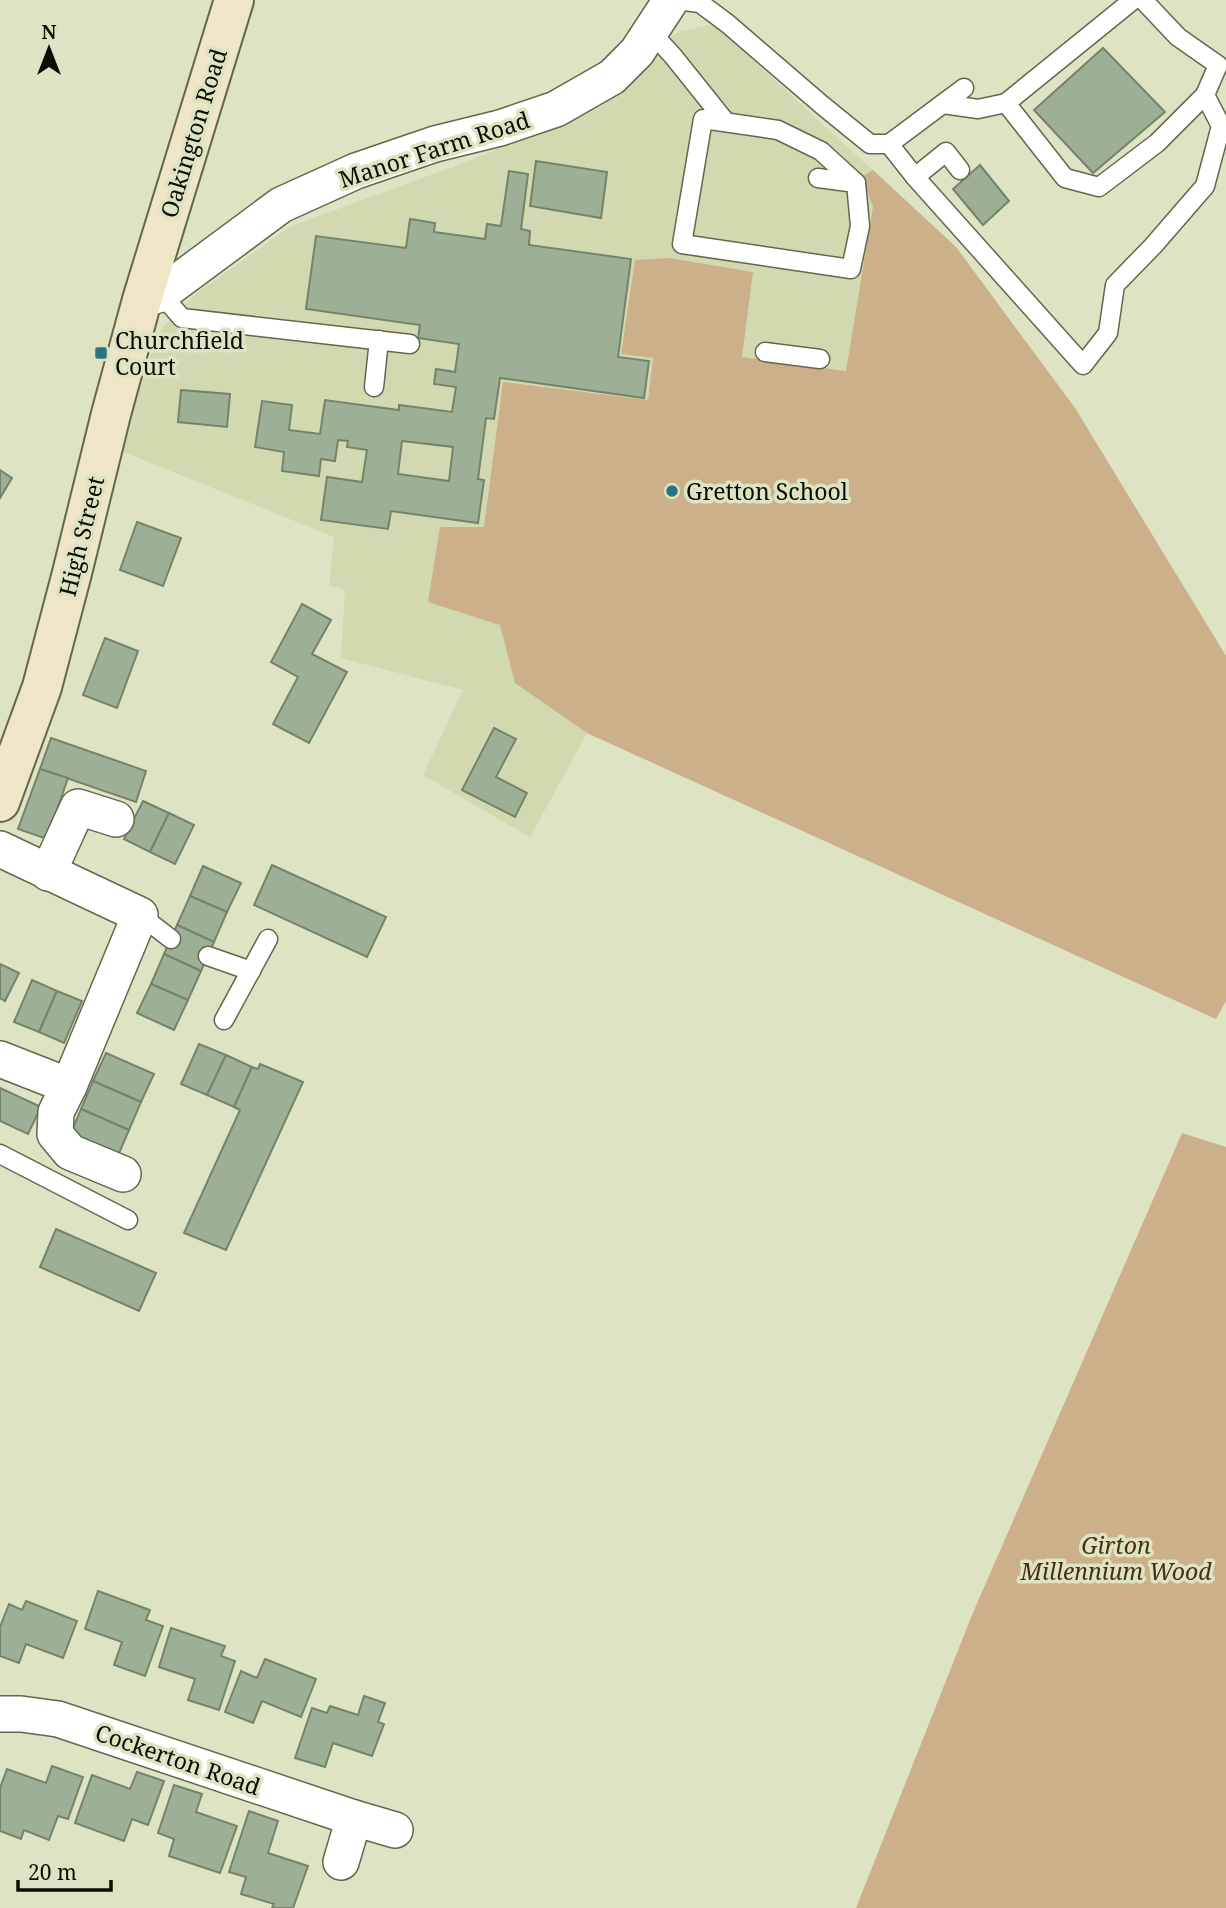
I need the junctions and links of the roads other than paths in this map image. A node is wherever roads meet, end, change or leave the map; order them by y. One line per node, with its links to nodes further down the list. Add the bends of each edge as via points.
1 (234, 0): 17 (street, Oakington Road)
2 (671, 0): 6 (street, Manor Farm Road)
3 (676, 0): 12 (lane, via 700,3 870,144)
4 (1133, 0): 9 (lane)
5 (1143, 0): 8 (lane, via 1178,37 1218,65)
6 (650, 32): 11 (lane); 17 (street, Manor Farm Road, via 612,77 556,109 356,171 281,205)
7 (964, 88): 10 (lane)
8 (1205, 95): 9 (lane, via 1157,143 1099,187 1065,178); 14 (lane, via 1221,127 1205,186 1115,285 1108,333 1083,365)
9 (1006, 103): 10 (lane, via 978,109)
10 (943, 104): 12 (lane)
11 (725, 121): 16 (lane, via 778,130 821,151); 16 (lane, via 703,119 682,244 851,269 860,226)
12 (889, 144): 14 (lane)
13 (961, 170): 14 (lane, via 946,152)
14 (915, 177)
15 (818, 178): 16 (lane)
16 (856, 183)
17 (152, 287): 18 (lane, via 182,318); 23 (street, High Street, via 111,414 42,687)
18 (379, 340): 19 (lane); 22 (lane)
19 (410, 344)
20 (765, 352): 21 (lane)
21 (820, 359)
22 (374, 387)
23 (0, 802)
24 (116, 819): 26 (street, via 78,807)
25 (0, 849): 26 (street)
26 (48, 873): 27 (street)
27 (140, 915): 28 (lane); 34 (street)
28 (171, 939)
29 (268, 939): 31 (lane)
30 (208, 956): 31 (lane)
31 (251, 971): 32 (lane)
32 (225, 1020)
33 (0, 1059): 34 (street)
34 (69, 1086): 36 (street, via 56,1112 55,1134 70,1152)
35 (0, 1154): 37 (lane)
36 (123, 1174)
37 (128, 1220)
38 (0, 1714): 39 (street, Cockerton Road, via 58,1719)
39 (354, 1818): 40 (street, Cockerton Road); 41 (street)
40 (395, 1830)
41 (341, 1862)

